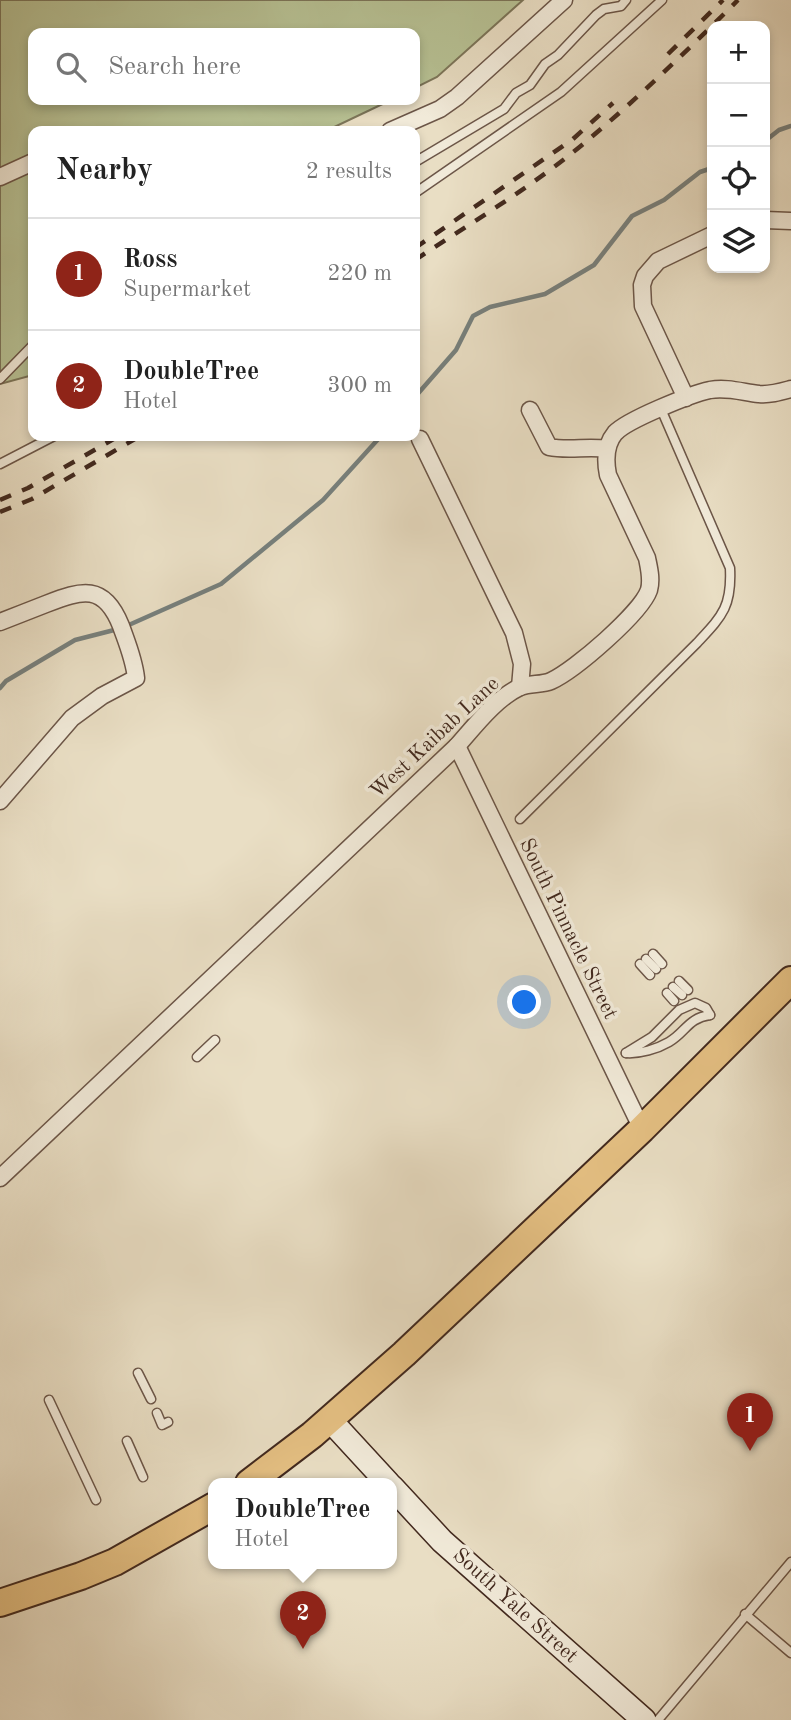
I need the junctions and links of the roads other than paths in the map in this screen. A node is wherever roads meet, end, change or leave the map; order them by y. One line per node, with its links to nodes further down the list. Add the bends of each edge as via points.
1 (564, 0): 4 (street, via 457,97)
2 (626, 0): 5 (lane, via 596,15 504,109)
3 (662, 0): 8 (lane, via 561,92)
4 (401, 126)
5 (420, 159)
6 (28, 164): 7 (street)
7 (0, 177)
8 (420, 190)
9 (770, 220): 10 (street)
10 (791, 221)
11 (707, 237): 15 (street, via 658,261 642,285 643,306)
12 (28, 350): 13 (lane)
13 (0, 379)
14 (791, 389): 15 (street, via 761,394 708,390)
15 (686, 398): 16 (street)
16 (661, 409): 20 (street, via 627,424 614,434); 26 (lane, via 730,568 731,588 723,614)
17 (530, 410): 20 (street, via 549,447)
18 (421, 439): 23 (street, via 514,633 522,664)
19 (44, 441): 21 (lane)
20 (607, 449): 23 (street, West Kaibab Lane, via 608,475 647,558 649,588 642,604 569,672)
21 (0, 464)
22 (0, 622): 25 (street, via 72,593 100,596 111,605 136,678 72,718)
23 (520, 687): 24 (street, West Kaibab Lane, via 492,708)
24 (457, 746): 34 (street, South Pinnacle Street); 35 (street, West Kaibab Lane)
25 (0, 801)
26 (520, 819)
27 (646, 959): 27 (lane, via 656,970)
28 (791, 980): 34 (main road)
29 (685, 993): 30 (lane, via 673,987)
30 (674, 1002)
31 (215, 1040): 33 (lane)
32 (626, 1053): 32 (lane, via 638,1054 669,1042 698,1017 710,1015 695,1003 679,1010 652,1037)
33 (197, 1057)
34 (642, 1129): 40 (main road)
35 (0, 1178)
36 (138, 1373): 38 (lane)
37 (49, 1399): 47 (lane)
38 (151, 1399)
39 (157, 1413): 41 (lane, via 162,1425)
40 (330, 1420): 44 (main road); 45 (street)
41 (168, 1422)
42 (127, 1441): 43 (lane)
43 (143, 1478)
44 (255, 1478)
45 (383, 1478)
46 (397, 1493): 53 (street, South Yale Street, via 442,1541)
47 (96, 1500)
48 (208, 1509): 50 (main road, via 114,1562)
49 (791, 1562): 51 (lane)
50 (0, 1603)
51 (745, 1614): 52 (lane); 54 (lane)
52 (791, 1653)
53 (644, 1720)
54 (658, 1720)

